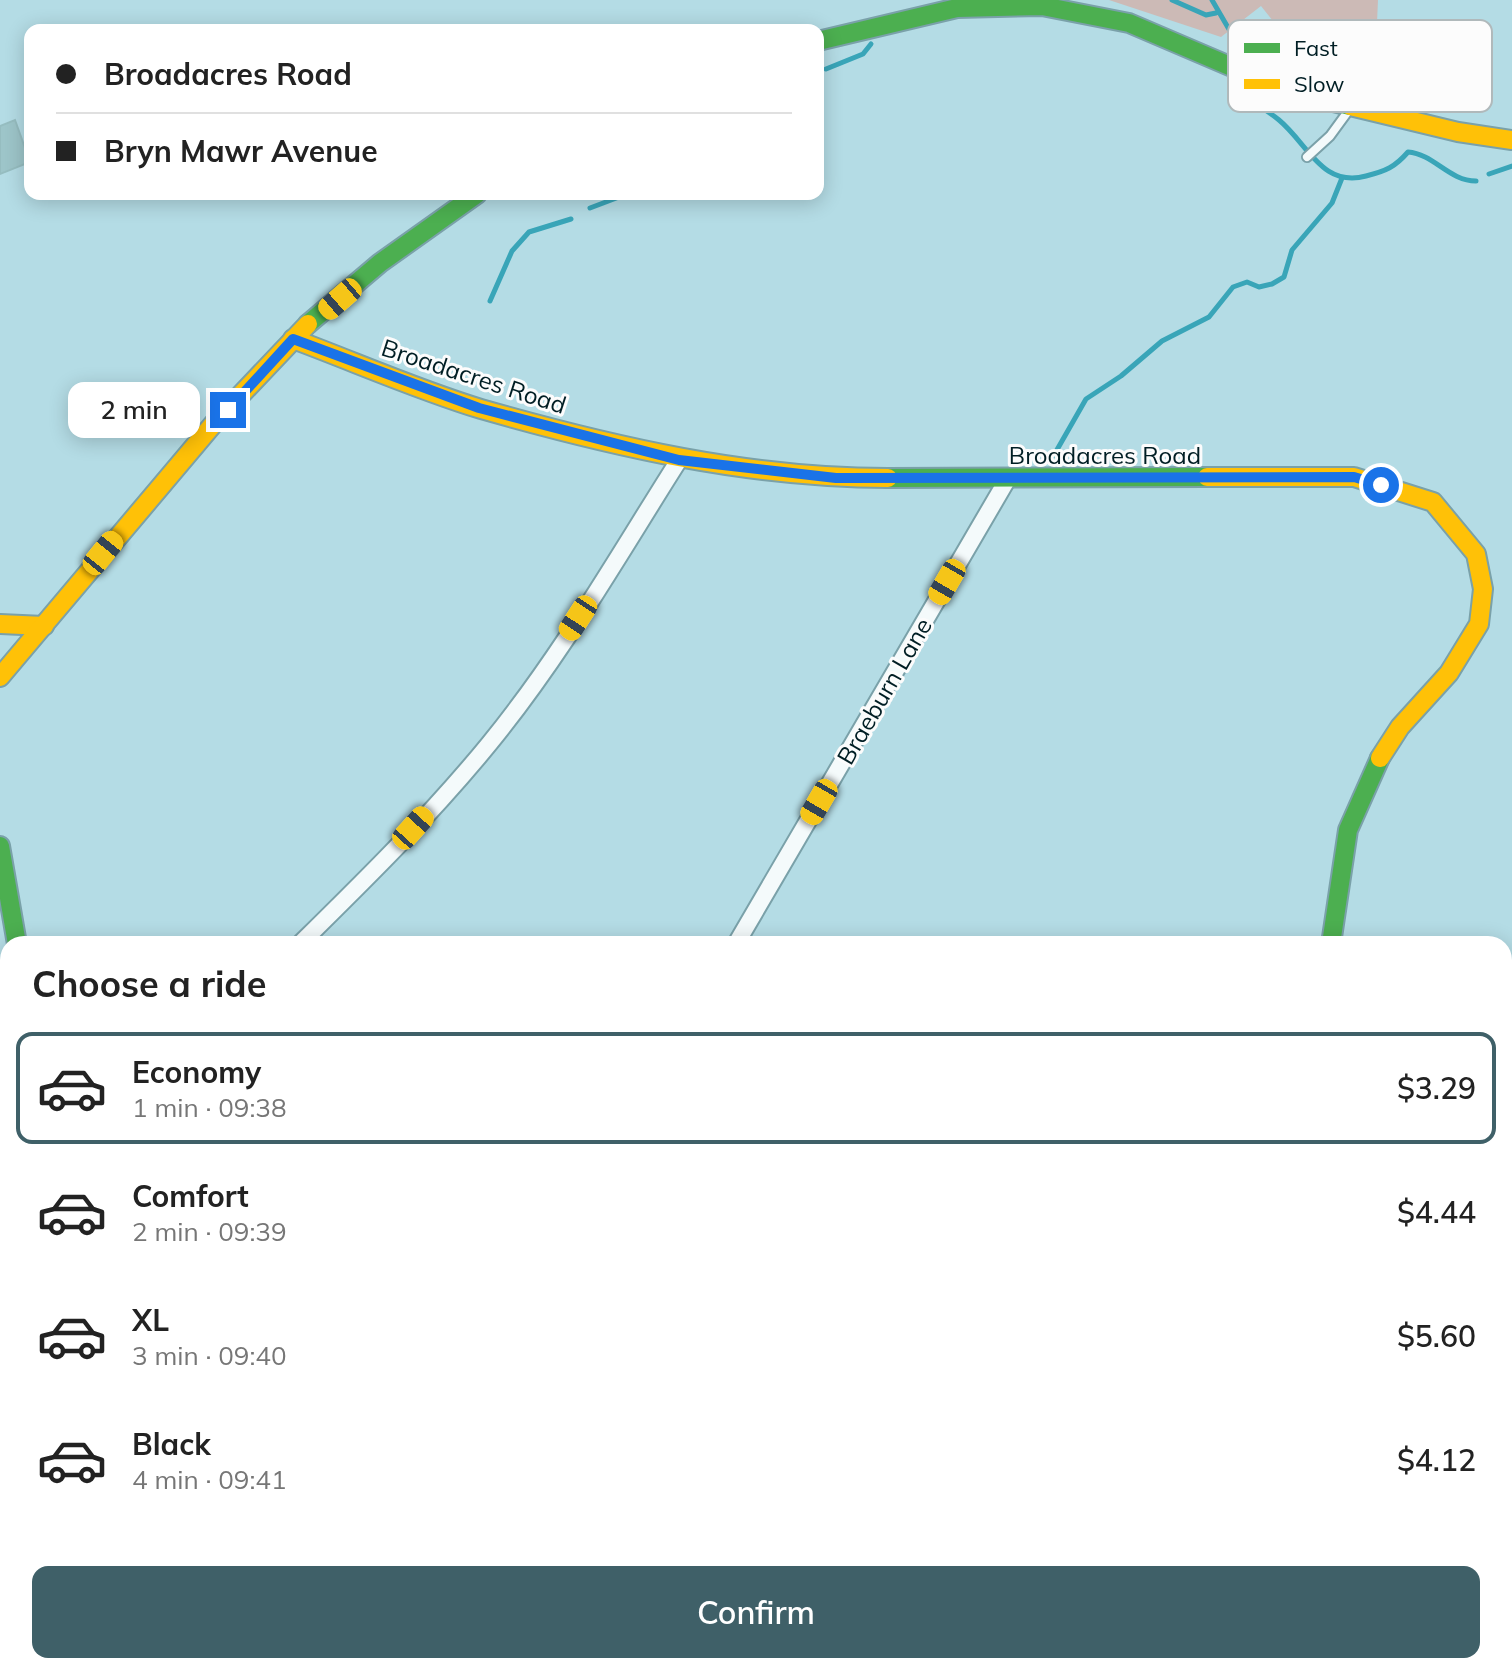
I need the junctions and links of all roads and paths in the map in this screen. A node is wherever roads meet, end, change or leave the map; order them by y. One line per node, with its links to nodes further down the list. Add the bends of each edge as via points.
1 (824, 40): 2 (street, via 957,8 1042,6 1129,23)
2 (1228, 65)
3 (1348, 112): 6 (lane)
4 (1373, 112): 5 (street)
5 (1512, 140)
6 (1310, 154)
7 (468, 200): 8 (street, via 410,238)
8 (293, 339): 9 (street, Broadacres Road, via 479,408); 12 (street, via 142,504)
9 (679, 460): 10 (street, Broadacres Road, via 836,478); 16 (street, via 562,644 489,744)
10 (1007, 480): 17 (street, Braeburn Lane); 18 (street, Broadacres Road, via 1354,477 1433,502 1476,554 1483,589 1479,624 1449,673 1400,727 1373,769 1348,830)
11 (0, 624): 12 (street)
12 (44, 626): 13 (street)
13 (0, 677)
14 (0, 846): 15 (street)
15 (16, 936)
16 (308, 936)
17 (741, 936)
18 (1332, 936)
19 (1512, 1135): 20 (lane)
20 (1512, 1160)

